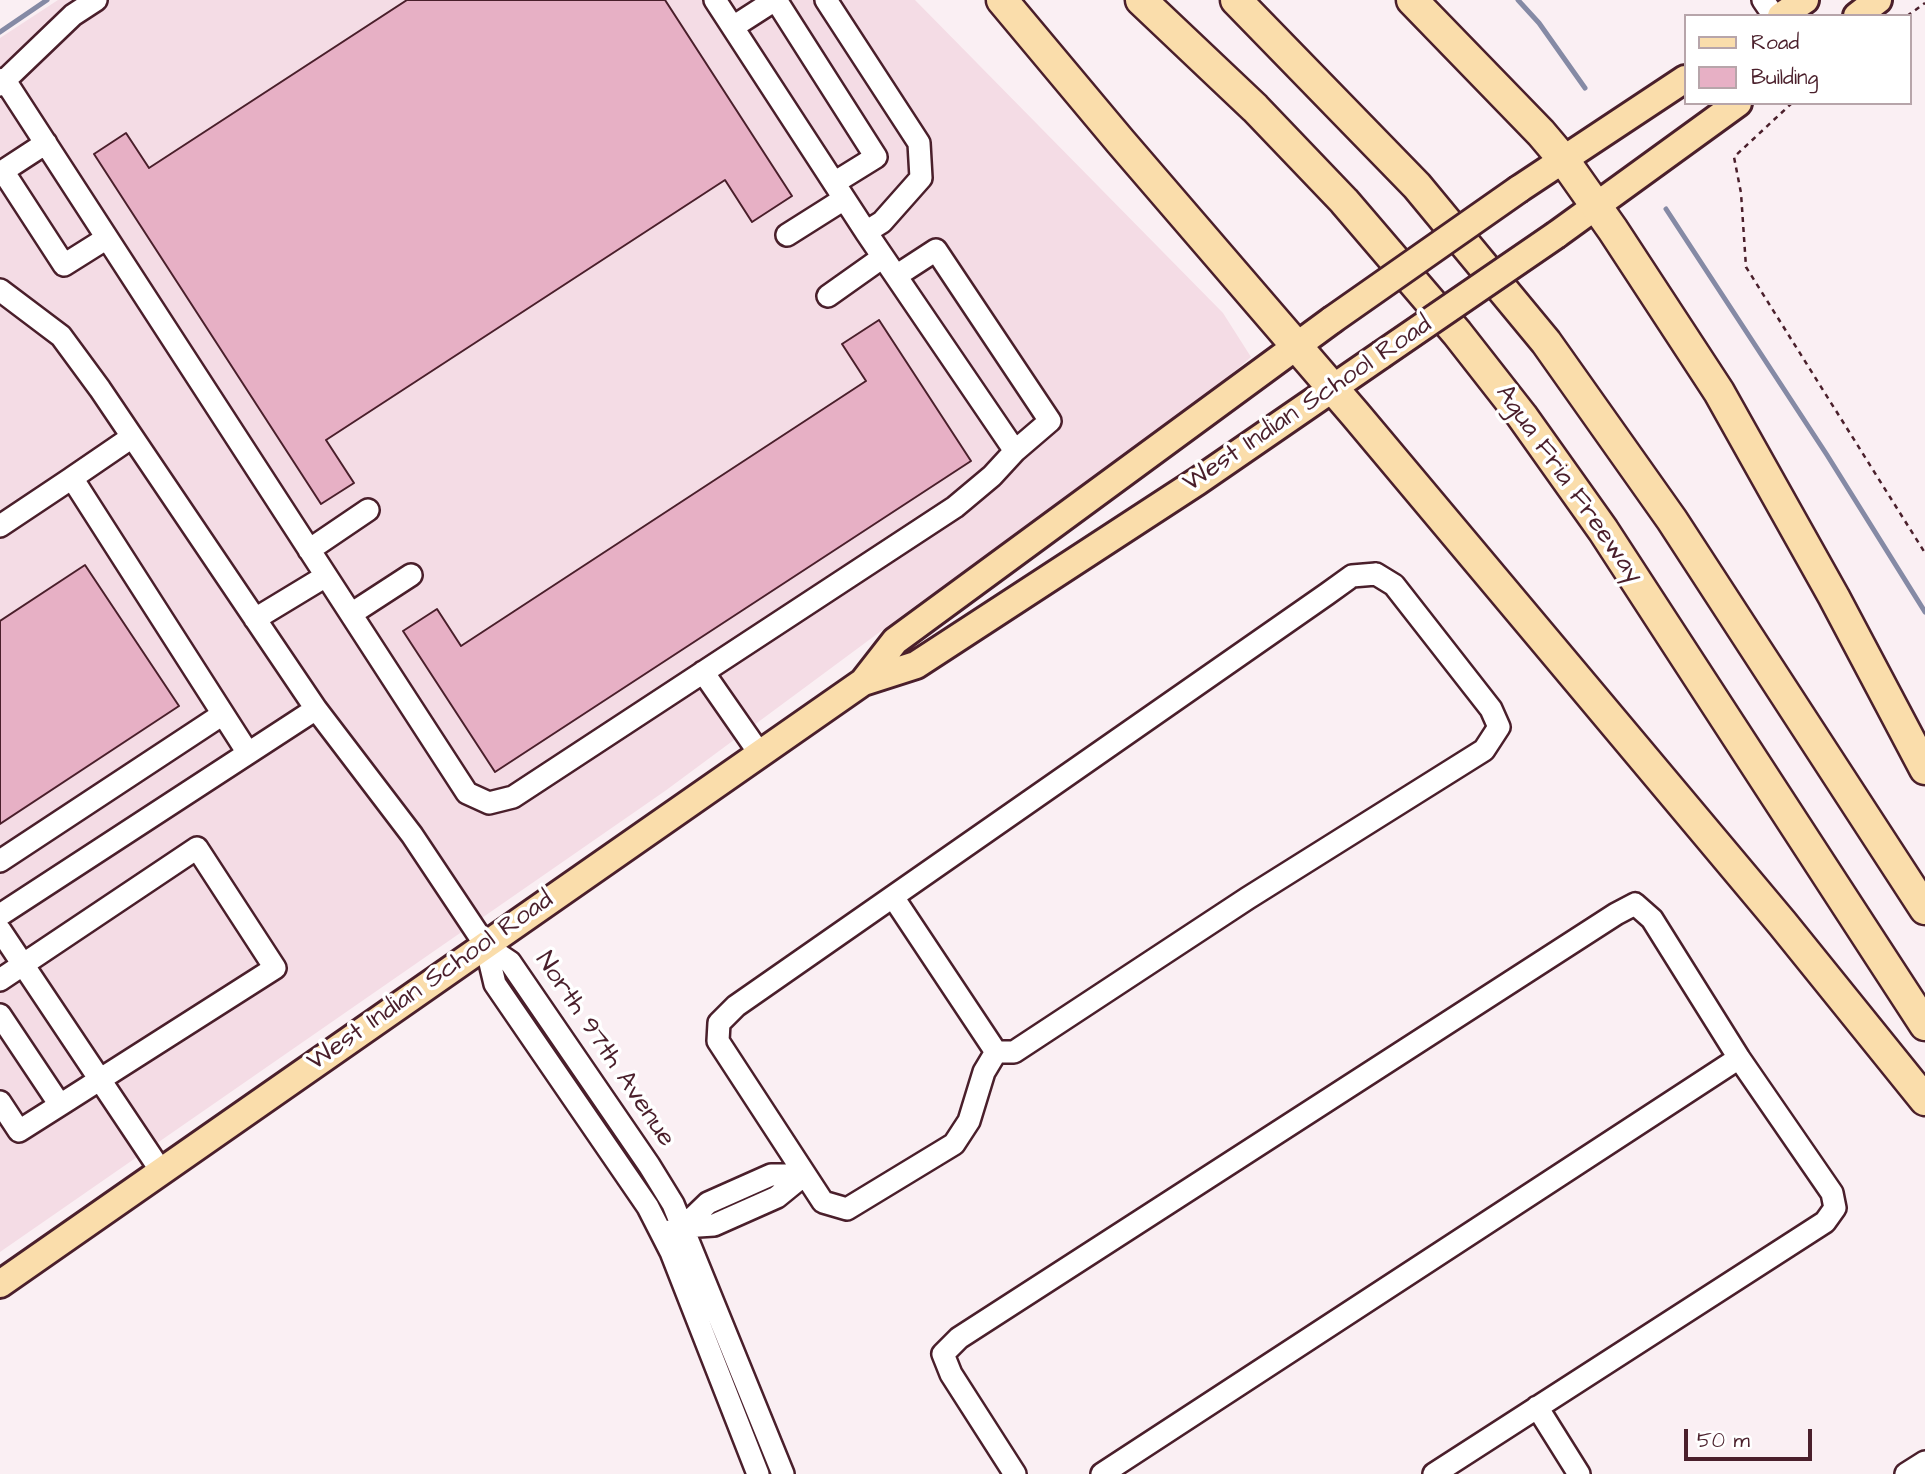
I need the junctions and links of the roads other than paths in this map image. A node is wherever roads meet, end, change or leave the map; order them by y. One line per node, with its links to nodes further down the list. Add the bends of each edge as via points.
1 (96, 0): 15 (street, via 72,15)
2 (715, 0): 13 (street)
3 (775, 0): 13 (street); 19 (street, via 876,157)
4 (826, 0): 21 (street, via 919,143 920,178 882,222)
5 (1002, 0): 28 (highway)
6 (1141, 0): 56 (highway, Agua Fria Freeway, via 1334,191 1522,416 1603,530)
7 (1236, 0): 49 (highway, via 1416,186 1546,342 1672,520)
8 (1412, 0): 18 (highway)
9 (1805, 0): 11 (main road)
10 (1878, 0): 12 (main road)
11 (1784, 14)
12 (1860, 14)
13 (733, 27): 19 (street)
14 (1684, 80): 18 (main road, West Indian School Road)
15 (2, 82): 17 (street)
16 (1735, 105): 20 (main road, West Indian School Road)
17 (46, 143): 23 (street); 23 (street, via 3,171 64,265)
18 (1563, 159): 20 (highway); 28 (main road, West Indian School Road, bridge)
19 (839, 191): 21 (street); 22 (street)
20 (1597, 207): 29 (main road, West Indian School Road, bridge); 46 (highway, via 1719,392)
21 (866, 232): 24 (street)
22 (787, 235)
23 (107, 238): 35 (street)
24 (883, 257): 25 (street); 27 (street)
25 (896, 276): 31 (street); 31 (street, via 936,250 944,261 1050,421)
26 (0, 290): 30 (street, via 61,336)
27 (828, 296)
28 (1297, 345): 29 (highway); 41 (main road, West Indian School Road, via 895,641)
29 (1333, 388): 41 (main road, West Indian School Road, via 916,665); 60 (highway, via 1783,923)
30 (132, 437): 32 (street); 39 (street)
31 (1015, 451): 40 (street, via 955,507)
32 (72, 478): 34 (street); 43 (street)
33 (368, 510): 35 (street)
34 (0, 526)
35 (309, 550): 37 (street)
36 (411, 575): 38 (street)
37 (326, 576): 38 (street); 39 (street)
38 (351, 614): 40 (street, via 467,793 489,803 513,796)
39 (255, 619): 42 (street)
40 (703, 672): 45 (street)
41 (863, 682): 45 (main road, West Indian School Road)
42 (316, 709): 44 (street); 52 (street, via 412,835)
43 (223, 714): 44 (street); 47 (street)
44 (248, 753): 50 (street)
45 (760, 754): 52 (main road, West Indian School Road)
46 (1925, 768)
47 (0, 861)
48 (893, 897): 57 (street); 57 (street, via 1352,576 1376,574 1394,585 1491,709 1499,727 1484,750 1014,1052); 64 (street, via 736,1006 719,1023 718,1041)
49 (1925, 909)
50 (0, 915)
51 (0, 930): 53 (street)
52 (486, 946): 63 (main road, West Indian School Road); 65 (street, North 97th Avenue, via 510,962 649,1166); 66 (street, North 97th Avenue, via 495,984 629,1178)
53 (23, 965): 54 (street); 59 (street); 59 (street, via 197,848 275,968)
54 (0, 980)
55 (0, 1015): 62 (street)
56 (1925, 1024)
57 (996, 1052): 64 (street, via 984,1072 969,1122 954,1144 847,1209 823,1202)
58 (1739, 1058): 68 (street, via 1832,1193 1835,1208 1825,1222); 72 (street, via 1652,919 1635,904 1616,914 960,1338 943,1354 951,1374); 73 (street)
59 (100, 1080): 62 (street); 63 (street)
60 (1925, 1100)
61 (0, 1102): 62 (street, via 19,1131)
62 (60, 1105)
63 (161, 1171): 67 (main road, West Indian School Road)
64 (804, 1175): 65 (street, via 777,1197 713,1225)
65 (683, 1227): 66 (street); 71 (street, North 97th Avenue)
66 (661, 1233): 70 (street, North 97th Avenue)
67 (0, 1284)
68 (1537, 1407): 74 (street); 75 (street)
69 (1925, 1462): 76 (street)
70 (758, 1474)
71 (783, 1474)
72 (1015, 1474)
73 (1102, 1474)
74 (1434, 1474)
75 (1579, 1474)
76 (1906, 1474)

